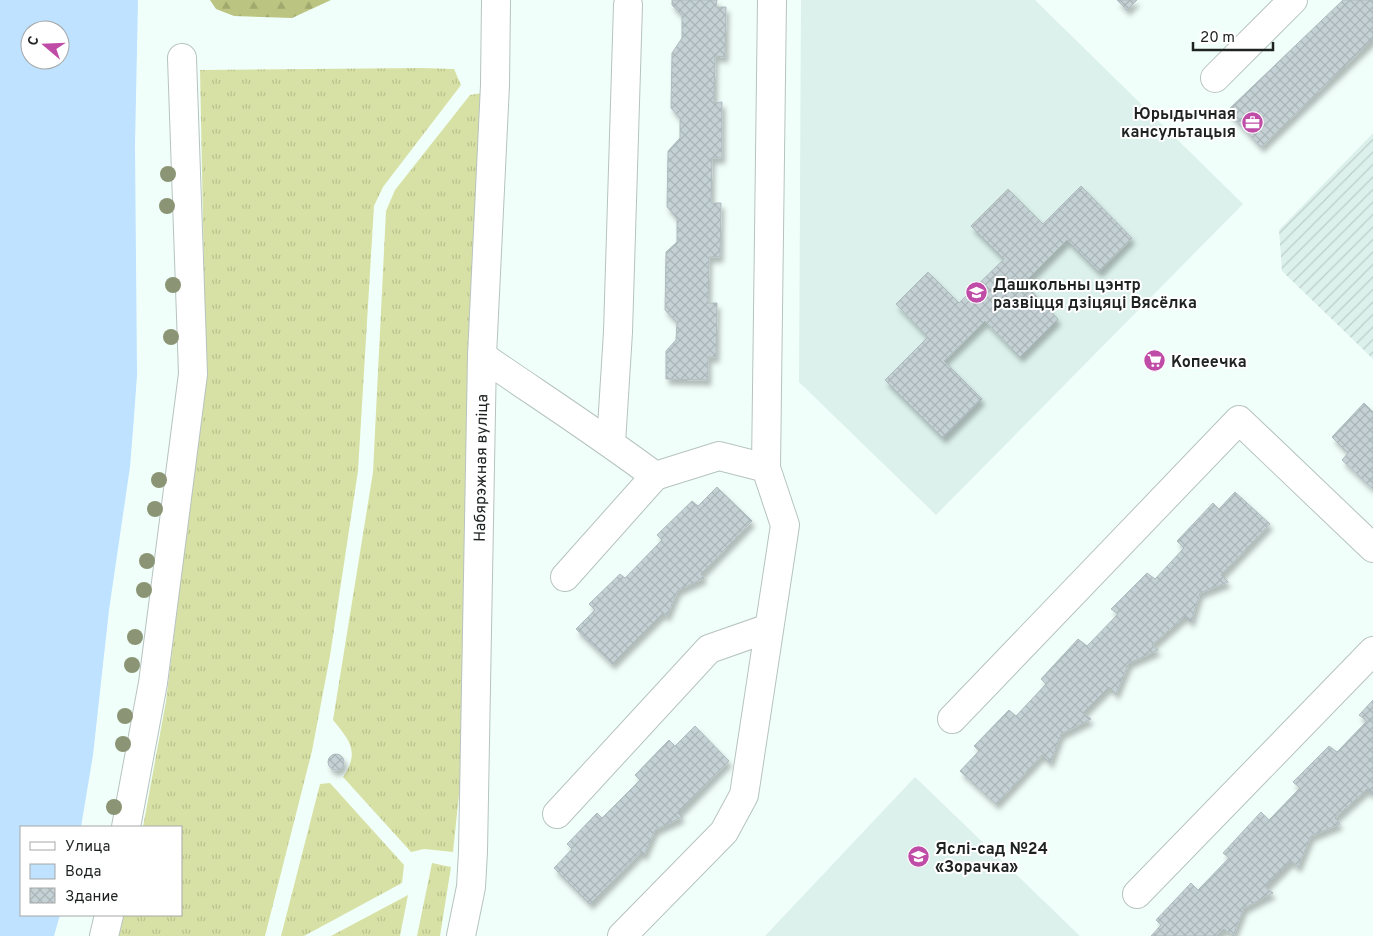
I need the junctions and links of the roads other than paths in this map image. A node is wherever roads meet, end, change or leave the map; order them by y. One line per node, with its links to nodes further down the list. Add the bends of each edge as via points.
1 (496, 0): 7 (street, Набярэжная вуліца)
2 (772, 0): 9 (street)
3 (1293, 0): 6 (street)
4 (628, 5): 8 (street, via 618,332)
5 (182, 58): 17 (street, via 193,374 153,683)
6 (1215, 78)
7 (482, 356): 8 (street); 21 (street, Набярэжная вуліца, via 473,852 471,887)
8 (611, 443): 10 (street)
9 (766, 468): 10 (street, via 719,456); 13 (street, via 785,525)
10 (655, 476): 12 (street)
11 (1373, 548): 15 (street, via 1238,420)
12 (565, 576)
13 (770, 628): 16 (street, via 709,649); 22 (street, via 744,795 724,832)
14 (1373, 651): 18 (street)
15 (952, 719)
16 (557, 814)
17 (126, 826)
18 (1137, 894)
19 (109, 916): 20 (street)
20 (104, 936)
21 (461, 936)
22 (622, 936)

